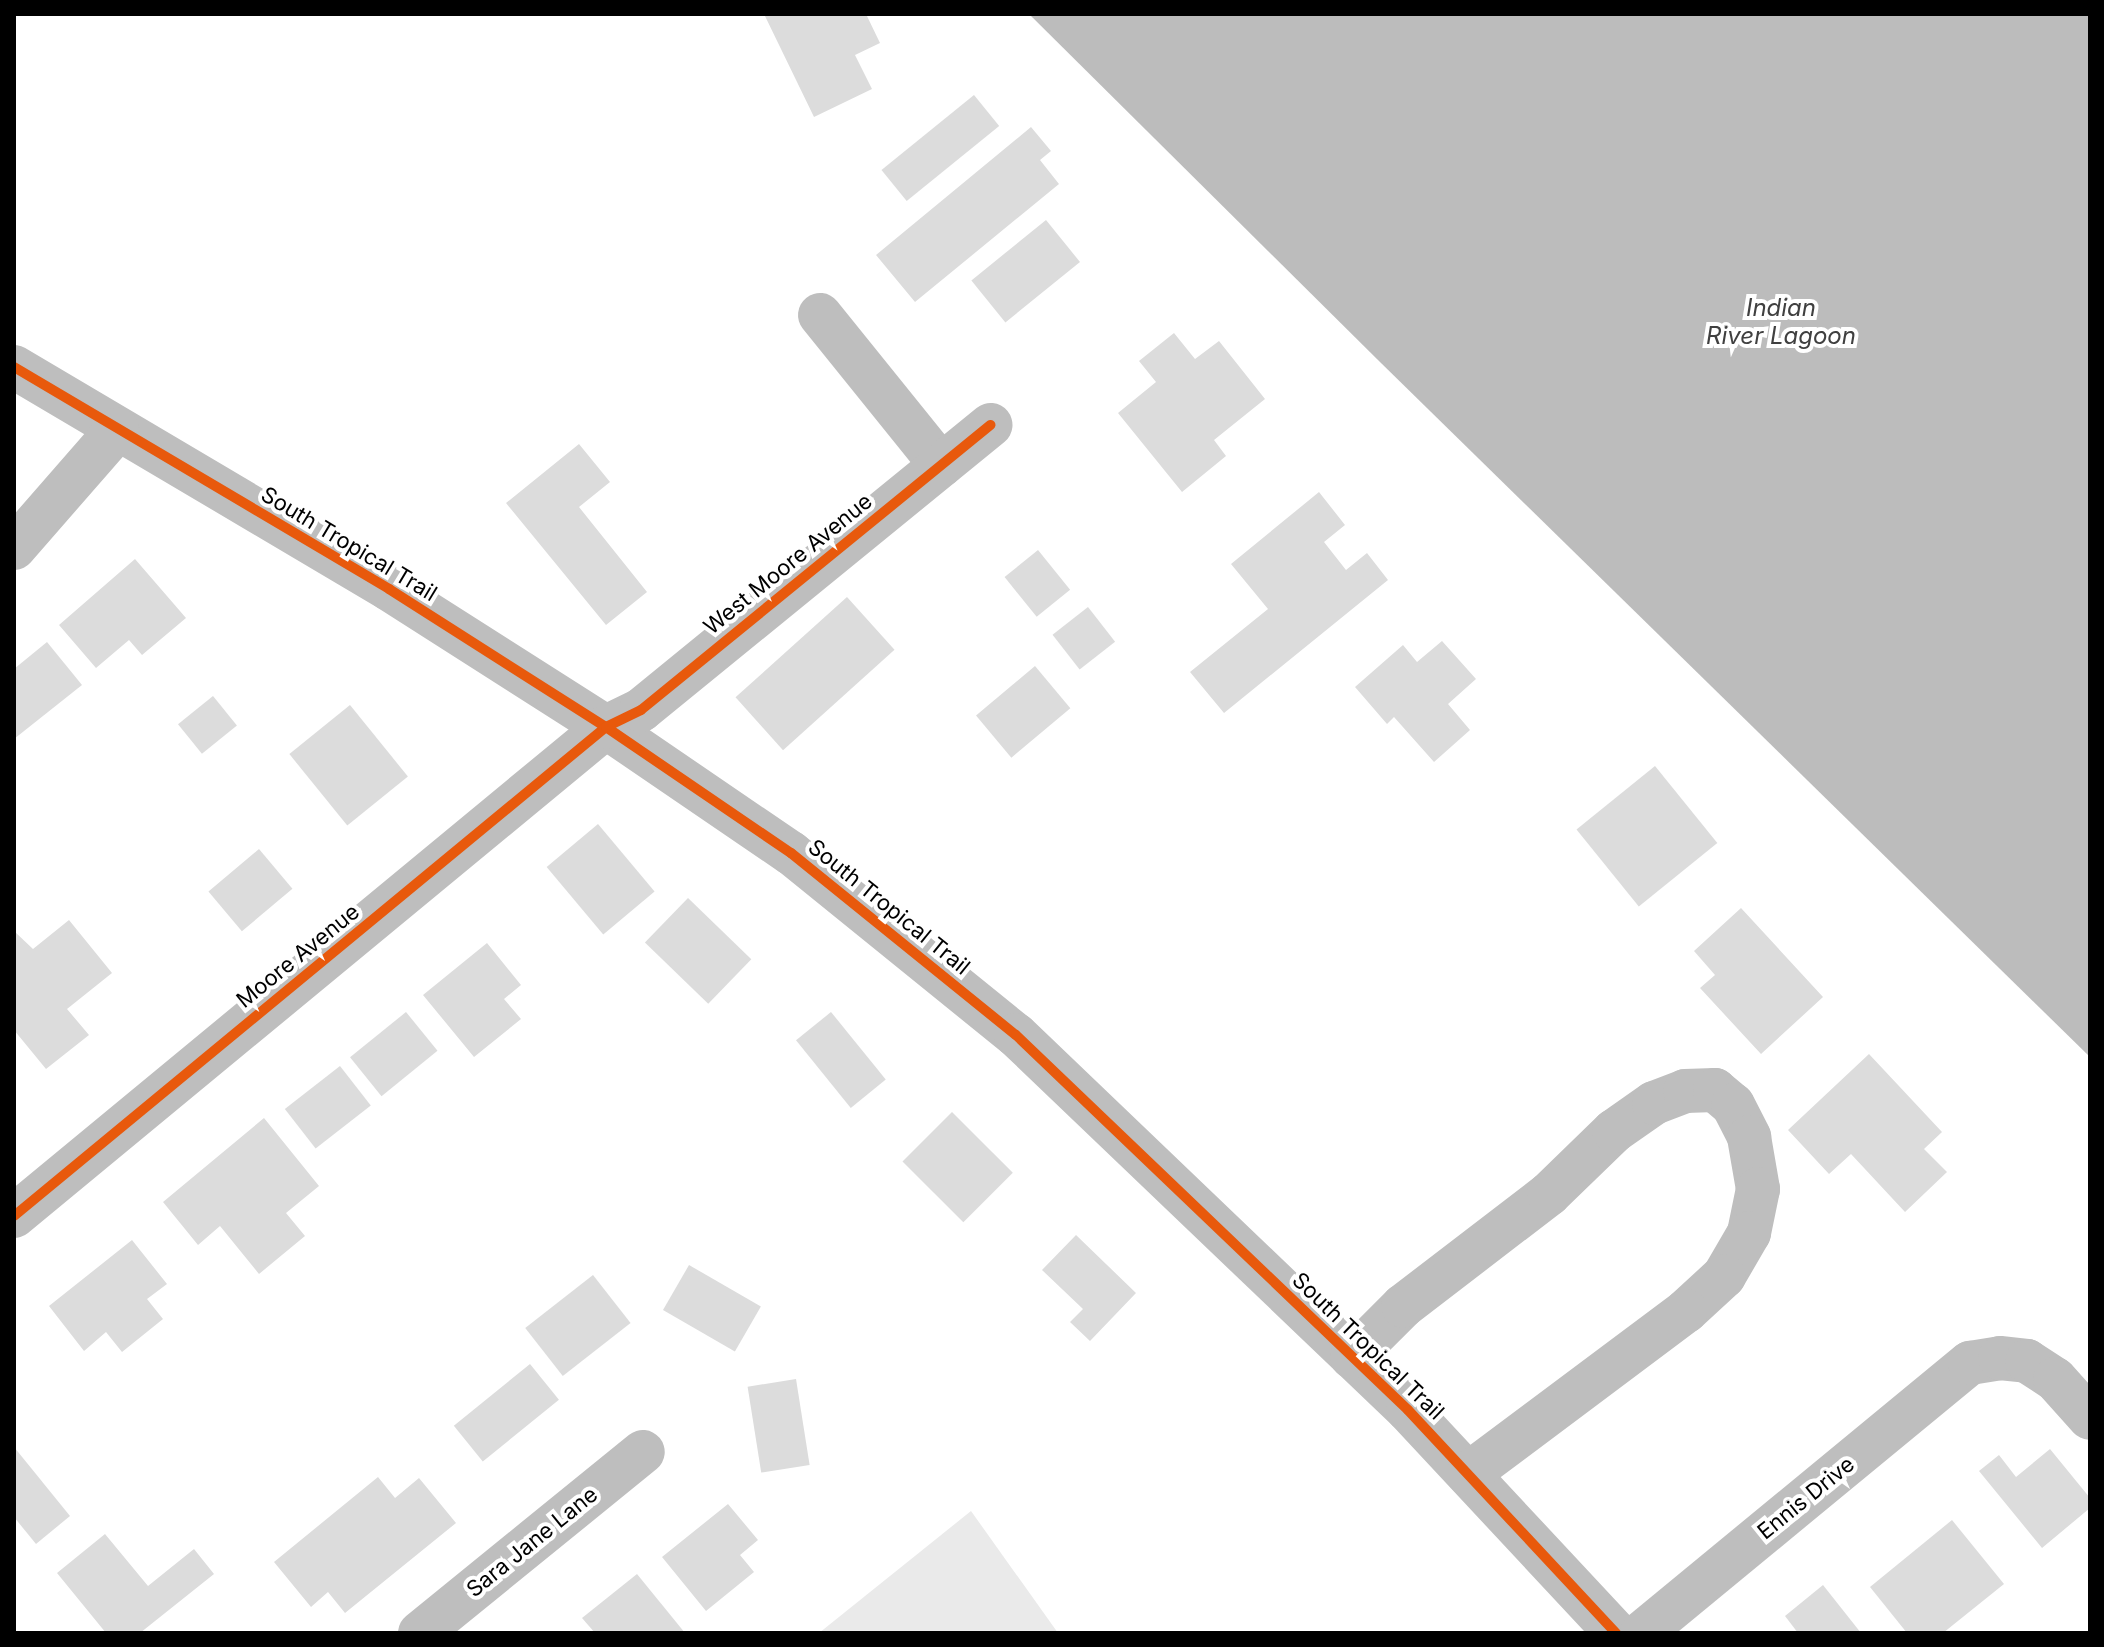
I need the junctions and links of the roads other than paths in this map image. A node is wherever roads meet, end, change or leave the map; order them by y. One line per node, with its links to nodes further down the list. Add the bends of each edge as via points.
1 (820, 315): 5 (street)
2 (14, 367): 4 (street, South Tropical Trail)
3 (991, 425): 5 (street, West Moore Avenue)
4 (117, 430): 6 (street); 7 (street, South Tropical Trail, via 389,589)
5 (941, 465): 7 (street, West Moore Avenue, via 641,710)
6 (14, 548)
7 (606, 727): 8 (street, Moore Avenue); 9 (street, South Tropical Trail, via 791,853 1016,1035)
8 (14, 1216)
9 (1352, 1357): 12 (street, South Tropical Trail); 12 (street, via 1403,1306 1549,1194 1614,1131 1654,1103 1685,1091 1715,1090 1733,1105 1749,1137 1758,1189 1749,1233 1724,1276 1686,1311)
10 (2090, 1418): 15 (street, Ennis Drive, via 2055,1379 2027,1361 1970,1363)
11 (643, 1452): 13 (street, Sara Jane Lane)
12 (1468, 1474): 14 (street, South Tropical Trail)
13 (420, 1633)
14 (1616, 1633)
15 (1642, 1633)

